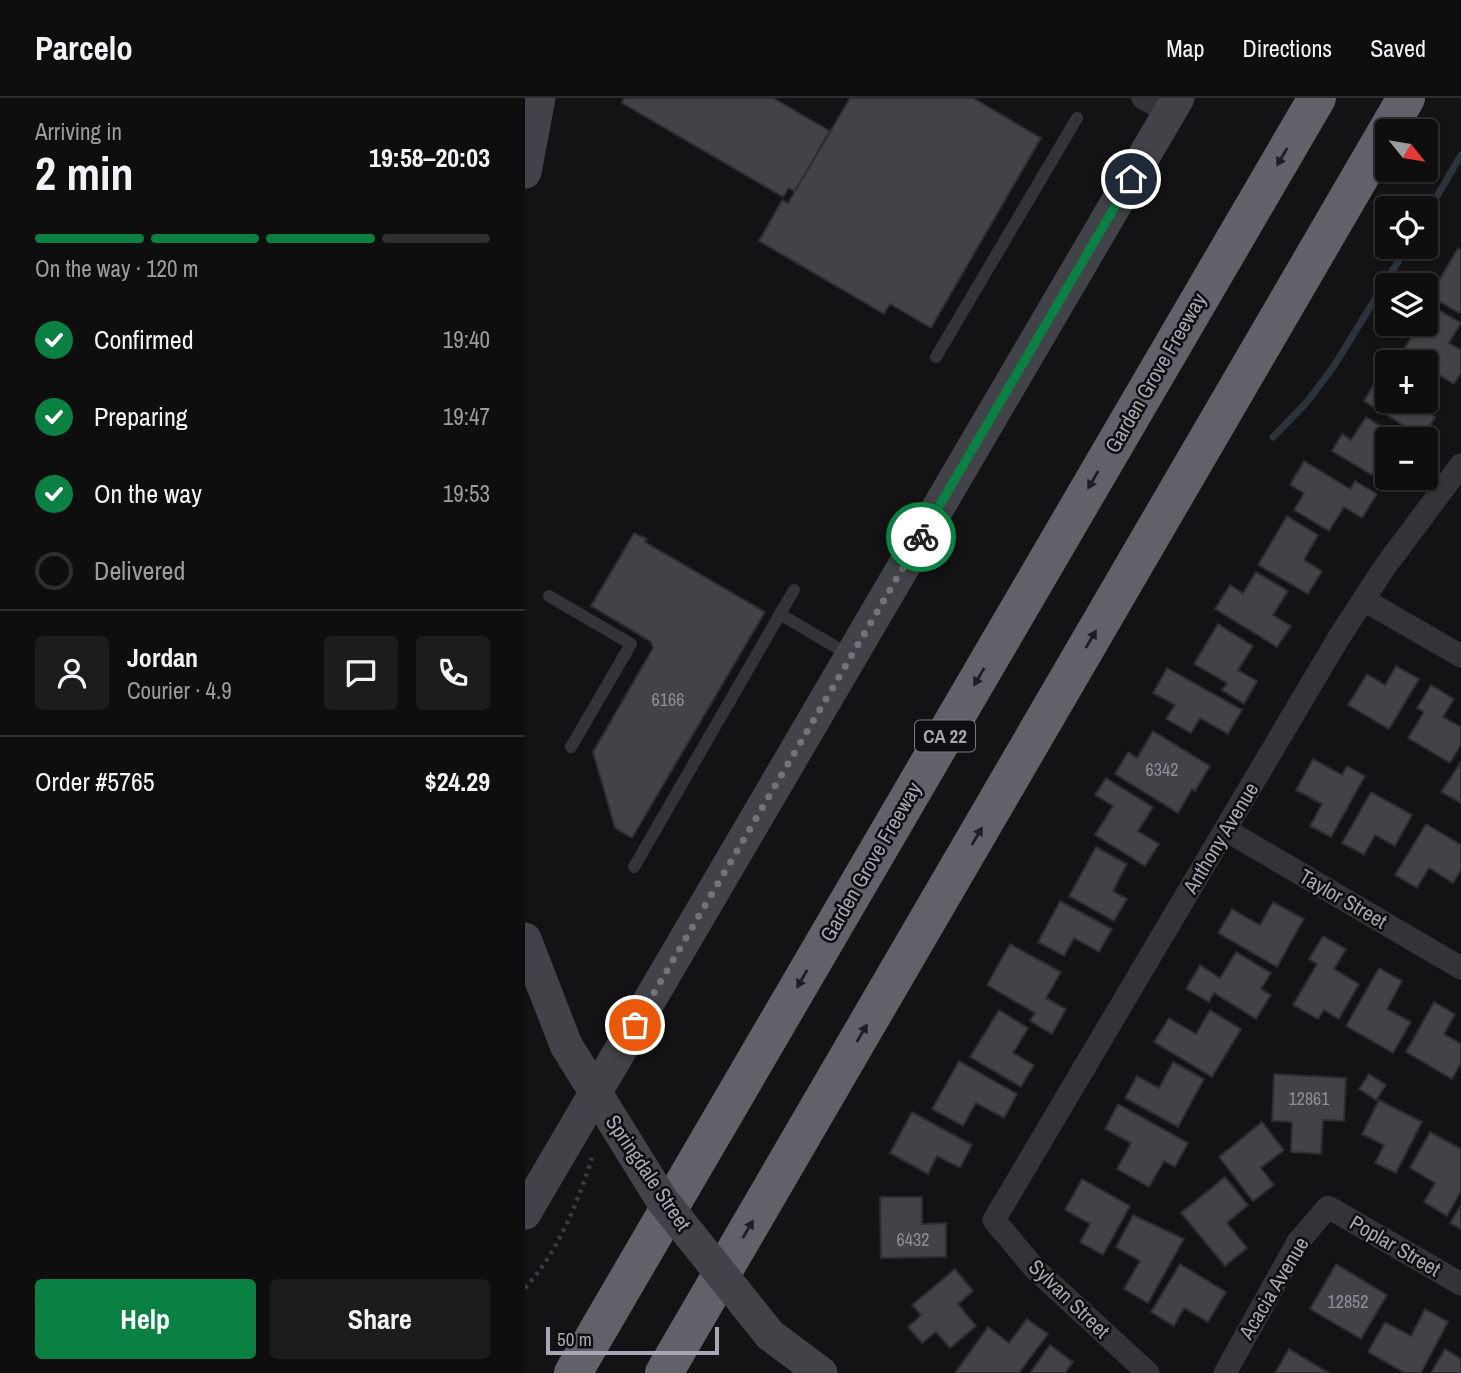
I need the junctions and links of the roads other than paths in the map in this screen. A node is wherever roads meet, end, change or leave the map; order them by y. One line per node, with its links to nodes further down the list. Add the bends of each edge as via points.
1 (540, 98): 6 (main road)
2 (1317, 98): 24 (highway, Garden Grove Freeway / CA 22, one-way to 24)
3 (1406, 98): 25 (highway, one-way to 3)
4 (1163, 103): 13 (main road)
5 (1077, 118): 7 (lane)
6 (525, 172)
7 (936, 357)
8 (1461, 465): 11 (street, Anthony Avenue)
9 (794, 590): 12 (lane)
10 (549, 596): 15 (lane, via 631,644)
11 (1364, 600): 14 (street); 16 (street, Anthony Avenue)
12 (780, 614): 13 (lane); 17 (lane)
13 (851, 656): 21 (main road)
14 (1461, 656)
15 (571, 747)
16 (1226, 830): 19 (street, Taylor Street); 22 (street, Anthony Avenue)
17 (634, 867)
18 (525, 939): 26 (main road, Springdale Street, bridge, via 565,1045 661,1200 770,1335)
19 (1461, 968)
20 (1328, 1207): 23 (street, Poplar Street); 28 (street, Acacia Avenue, via 1298,1242)
21 (525, 1213)
22 (994, 1220): 27 (street, Sylvan Street, via 1035,1269)
23 (1461, 1284)
24 (573, 1373)
25 (664, 1373)
26 (821, 1373)
27 (1148, 1373)
28 (1225, 1373)

